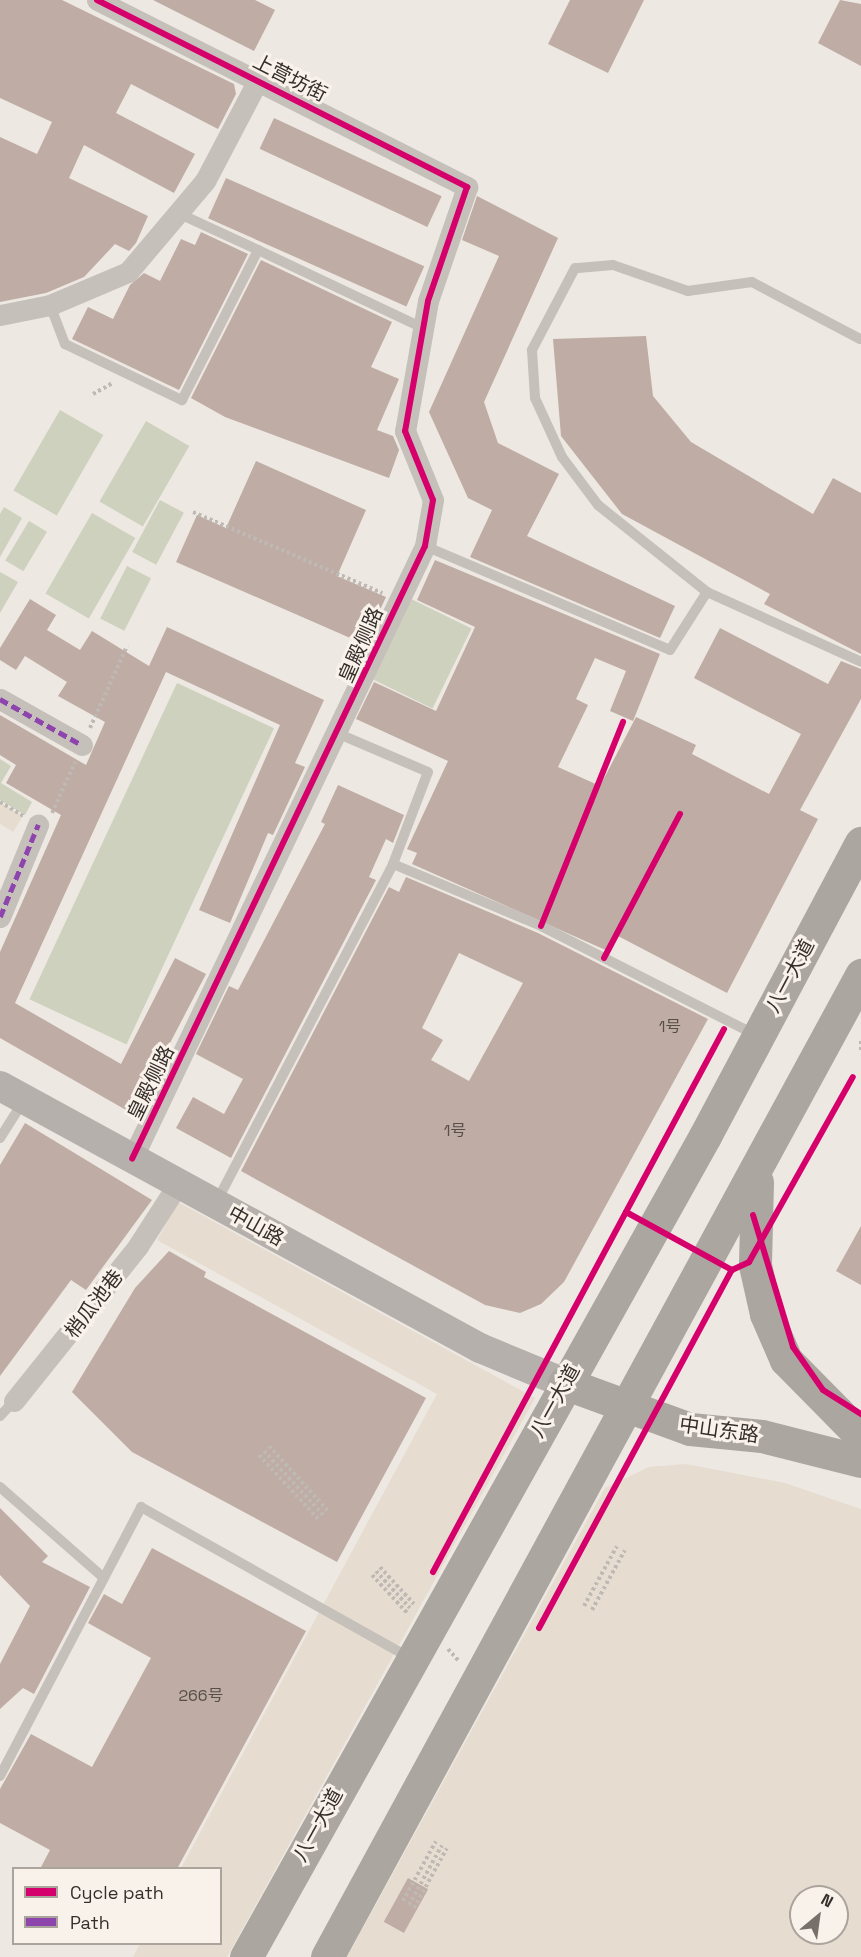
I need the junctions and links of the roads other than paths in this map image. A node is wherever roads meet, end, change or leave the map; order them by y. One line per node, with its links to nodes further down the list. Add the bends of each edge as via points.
1 (97, 0): 2 (street, 上营坊街)
2 (258, 81): 3 (street, 上营坊街); 4 (street, 上营坊街, via 205,181)
3 (467, 187): 8 (street, 皇殿侧路)
4 (178, 213): 5 (lane); 6 (street, 上营坊街, via 128,272)
5 (258, 250): 6 (lane, via 182,400 65,345); 8 (lane)
6 (50, 305): 7 (street, 上营坊街)
7 (0, 315)
8 (423, 328): 10 (street, 皇殿侧路, via 405,431 433,500)
9 (860, 339): 11 (lane, via 752,282 688,291 633,269 575,268 532,350 535,398 562,457 598,505)
10 (425, 546): 11 (lane, via 670,650); 14 (street, 皇殿侧路)
11 (707, 592): 12 (lane)
12 (861, 662)
13 (0, 699): 15 (street)
14 (339, 734): 18 (lane, via 428,772); 24 (street, 皇殿侧路)
15 (82, 745)
16 (38, 825): 19 (street)
17 (861, 843): 21 (highway, 八一大道)
18 (393, 864): 21 (lane, via 541,926); 27 (lane)
19 (0, 917)
20 (861, 975): 25 (highway)
21 (758, 1036): 29 (highway, 八一大道)
22 (12, 1092): 23 (lane); 24 (main road, 中山路)
23 (0, 1138)
24 (132, 1159): 26 (main road, 中山路)
25 (760, 1166): 31 (highway); 32 (highway, via 753,1215 755,1265 766,1314 786,1360)
26 (178, 1184): 27 (main road, 中山路); 30 (street, 梢瓜池巷, via 138,1246)
27 (215, 1204): 28 (main road, 中山路)
28 (513, 1364): 29 (main road, 中山东路)
29 (564, 1383): 31 (highway, 中山东路); 36 (highway, 八一大道)
30 (7, 1408)
31 (625, 1409): 33 (highway, 中山东路, via 690,1429 762,1436); 39 (highway)
32 (861, 1436)
33 (861, 1461)
34 (0, 1487): 35 (lane)
35 (104, 1578): 36 (lane, via 141,1507); 37 (lane)
36 (410, 1658): 38 (highway, 八一大道)
37 (0, 1776)
38 (246, 1957)
39 (327, 1957)

